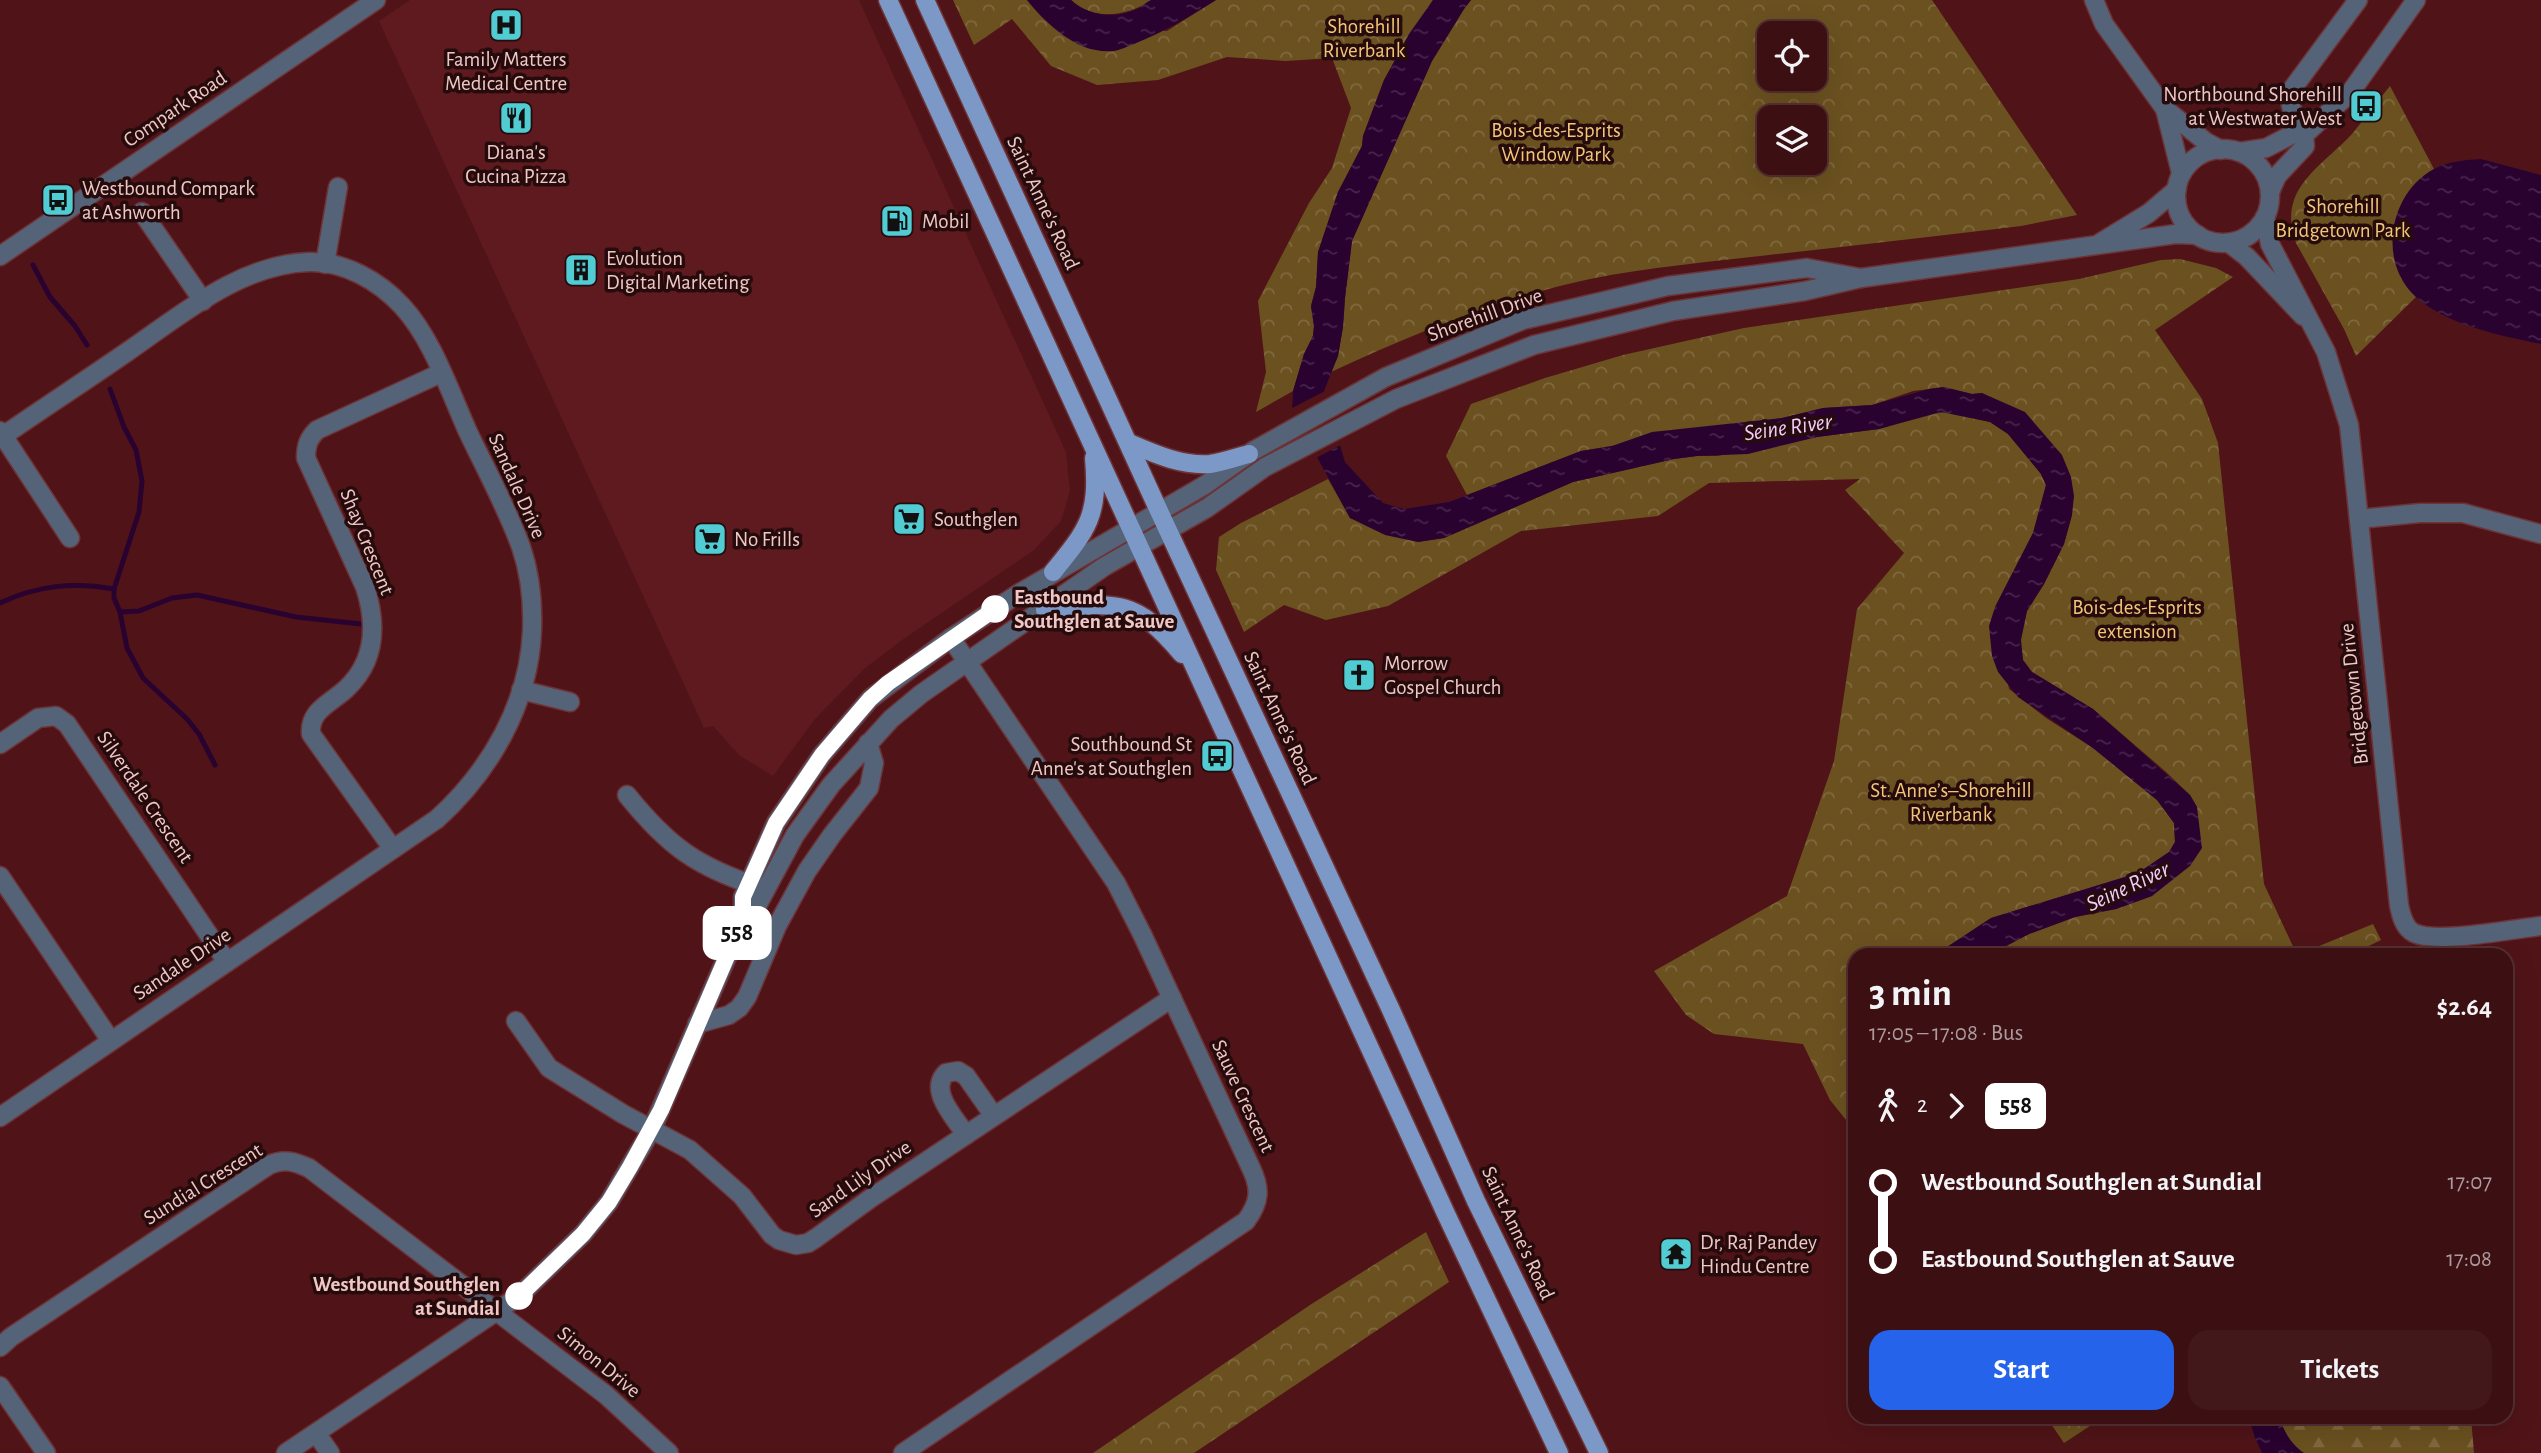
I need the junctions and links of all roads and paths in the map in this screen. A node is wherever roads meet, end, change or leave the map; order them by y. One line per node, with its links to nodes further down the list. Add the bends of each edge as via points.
1 (376, 0): 19 (street, Compark Road)
2 (888, 0): 27 (main road)
3 (925, 0): 26 (main road, Saint Anne's Road)
4 (2094, 0): 7 (street, via 2104,24)
5 (2358, 0): 8 (street, via 2290,92 2288,103)
6 (2416, 0): 8 (street, via 2350,93)
7 (2165, 109): 9 (street); 11 (street)
8 (2305, 134): 10 (street); 13 (street, via 2305,146 2277,176)
9 (2221, 150): 10 (street); 11 (street, via 2203,153)
10 (2239, 152): 13 (street, via 2262,170)
11 (2179, 181): 16 (street, via 2176,206); 18 (street, Shorehill Drive, via 2149,213)
12 (338, 187): 20 (street)
13 (2270, 192): 15 (street)
14 (142, 212): 22 (street)
15 (2265, 217): 17 (street, via 2245,238); 23 (street, Bridgetown Drive, via 2270,244)
16 (2197, 236): 17 (street); 18 (street, Shorehill Drive, via 2176,234)
17 (2229, 243): 23 (street, Bridgetown Drive)
18 (2097, 244): 21 (street, Shorehill Drive)
19 (0, 256)
20 (325, 264): 22 (street, Sandale Drive, via 271,268); 24 (street, Sandale Drive, via 351,270 387,291 416,325)
21 (1861, 278): 28 (street, Shorehill Drive, via 1807,268 1668,286 1523,320 1386,377); 32 (street, Shorehill Drive, via 1673,311 1534,345 1396,399 1265,467)
22 (203, 301): 25 (street, Sandale Drive)
23 (2311, 324): 30 (street, Bridgetown Drive, via 2347,412)
24 (441, 373): 41 (street, Sandale Drive, via 522,549 532,622); 46 (street, Shay Crescent, via 317,430 306,447 306,458 365,587 373,633 372,649 359,675 313,715 311,734)
25 (1, 435): 34 (street)
26 (1129, 443): 28 (main road, via 1171,461 1211,464); 29 (main road, Saint Anne's Road)
27 (1093, 444): 31 (main road); 36 (main road, via 1096,483 1090,522)
28 (1251, 452): 29 (street, Shorehill Drive)
29 (1159, 511): 31 (street, Shorehill Drive); 32 (main road, Saint Anne's Road)
30 (2359, 519): 33 (street, via 2463,513); 49 (street, Bridgetown Drive, via 2403,921 2411,932 2430,938)
31 (1130, 528): 35 (main road); 36 (street, Shorehill Drive)
32 (1168, 530): 35 (street, Shorehill Drive); 69 (main road, Saint Anne's Road, via 1476,1201)
33 (2541, 534)
34 (70, 538)
35 (1139, 547): 37 (street, Shorehill Drive); 40 (main road)
36 (1053, 572): 38 (street, Shorehill Drive)
37 (1045, 610): 39 (street, Shorehill Drive); 40 (main road, via 1100,604 1128,608 1160,628)
38 (951, 638): 39 (street, Sauve Crescent); 48 (street, Shorehill Drive, via 870,699 822,755 776,823)
39 (968, 664): 43 (street, Shorehill Drive, via 921,694); 51 (street, Sauve Crescent, via 1103,862)
40 (1198, 673): 68 (main road)
41 (521, 690): 42 (street); 46 (street, Sandale Drive, via 494,751 460,799)
42 (570, 702)
43 (868, 743): 48 (street, Shorehill Drive); 53 (street, via 874,763 869,788 807,871 747,997 729,1014)
44 (0, 744): 50 (street, Silverdale Crescent, via 38,718 56,716 67,724)
45 (627, 796): 48 (street, via 677,848 720,874)
46 (393, 849): 50 (street, Sandale Drive)
47 (0, 876): 54 (street)
48 (757, 886): 53 (street, via 743,897 743,919)
49 (2541, 926)
50 (227, 962): 54 (street, Sandale Drive)
51 (1172, 998): 55 (street, Sand Lily Drive); 67 (street, Sauve Crescent, via 1256,1179 1255,1209 1246,1221)
52 (516, 1021): 57 (street, via 549,1068)
53 (697, 1024): 57 (street)
54 (111, 1041): 56 (street, Sandale Drive)
55 (994, 1116): 58 (street, Sand Lily Drive); 58 (street, via 962,1073 946,1073 939,1084 940,1094)
56 (0, 1117)
57 (652, 1129): 58 (street, Sand Lily Drive, via 690,1150 742,1196 772,1234 796,1245 816,1238); 59 (street, via 609,1202 583,1234 519,1296)
58 (966, 1135)
59 (497, 1310): 60 (street, Sundial Crescent, via 309,1168 285,1160 269,1165); 62 (street); 66 (street, Simon Drive, via 606,1395)
60 (0, 1347)
61 (0, 1386): 63 (street)
62 (316, 1433): 64 (street); 65 (street)
63 (46, 1453)
64 (286, 1453)
65 (330, 1453)
66 (669, 1453)
67 (903, 1453)
68 (1559, 1453)
69 (1599, 1453)

